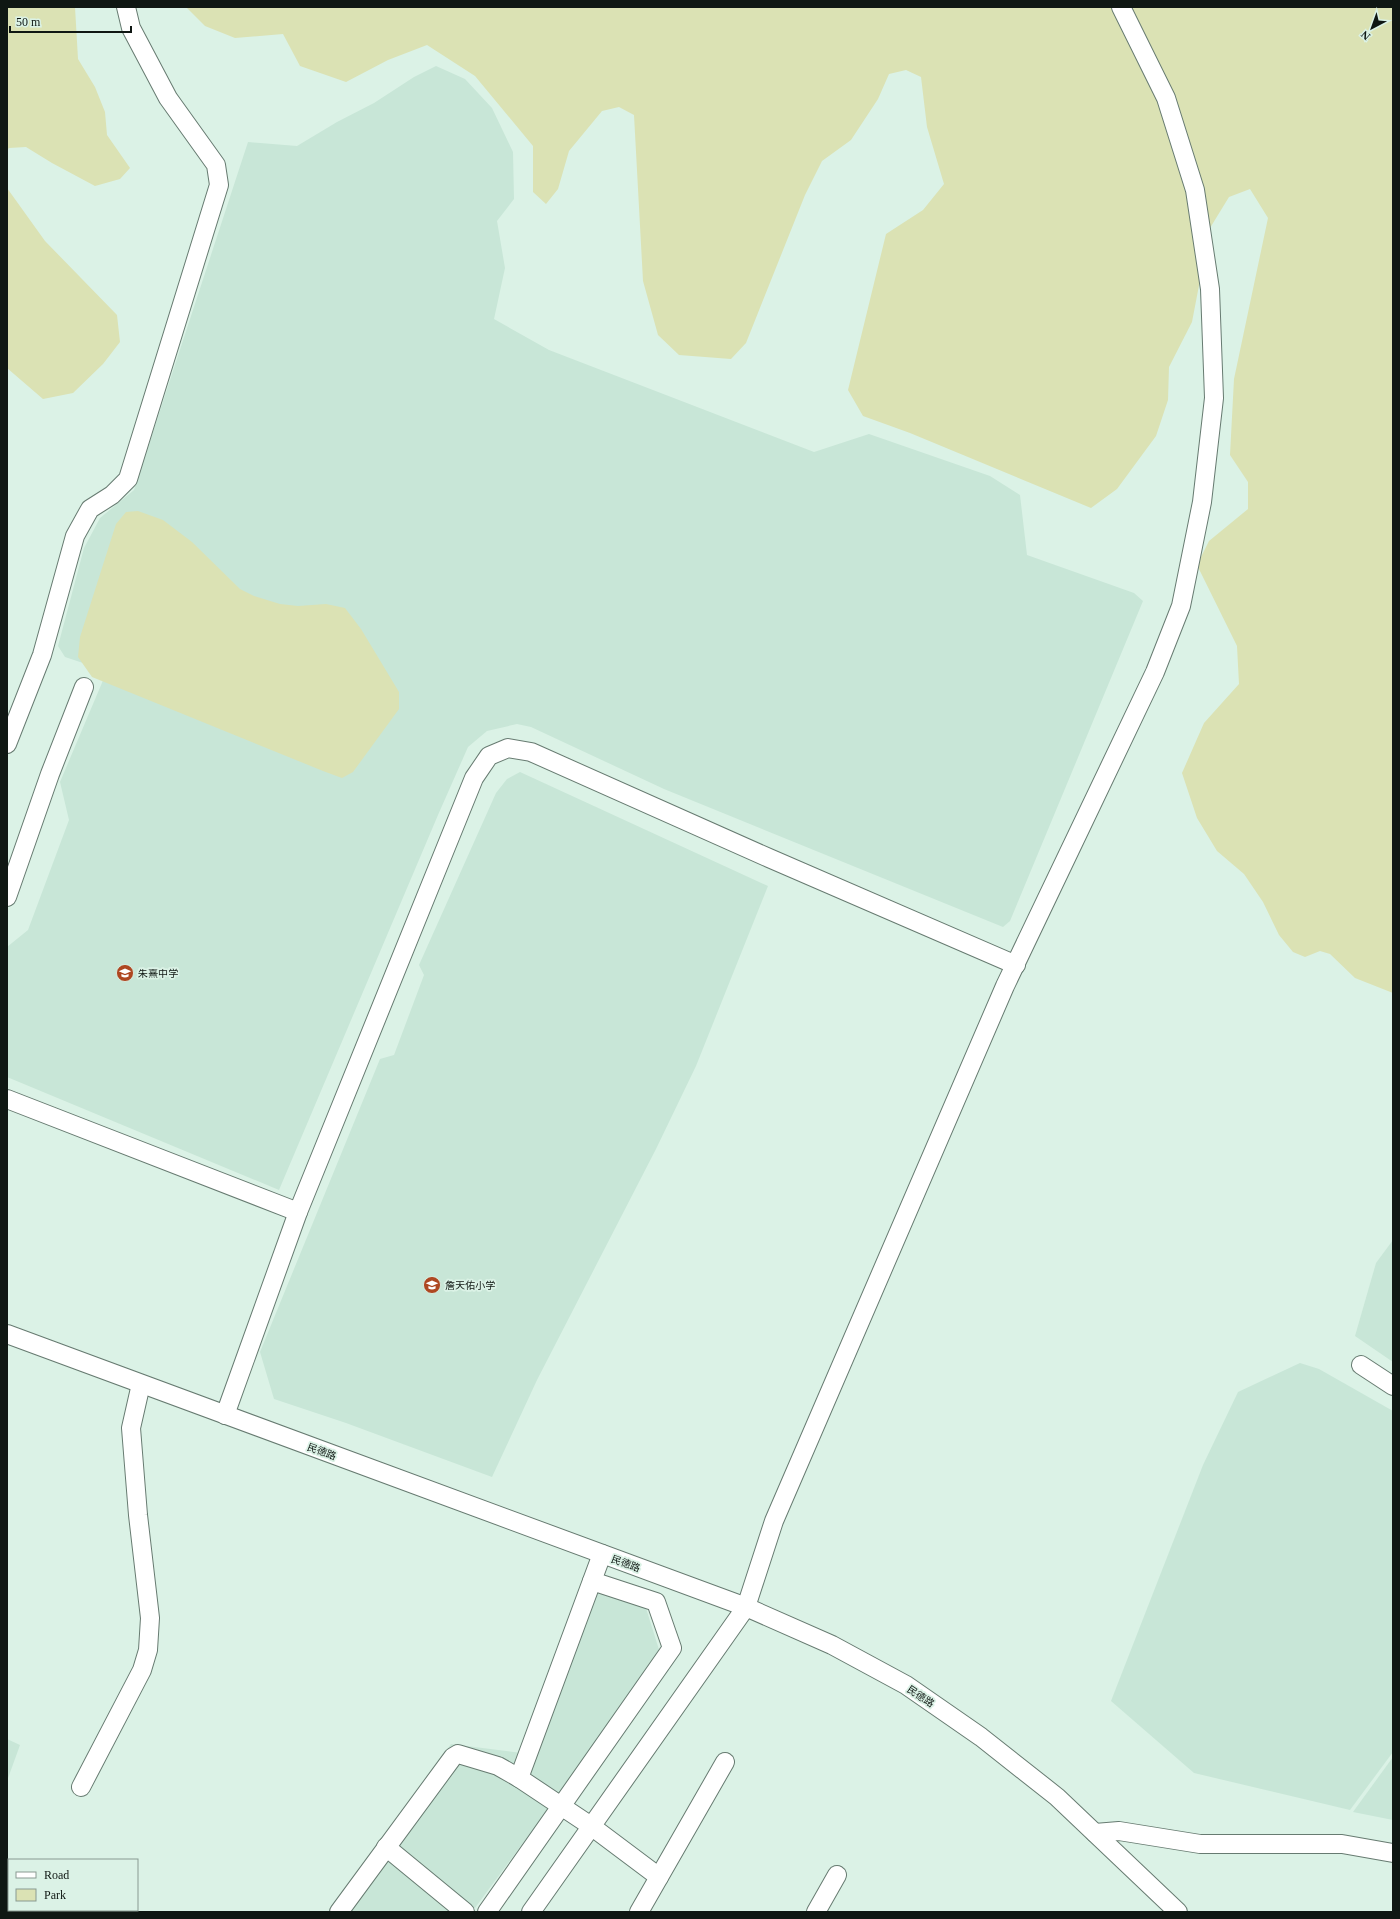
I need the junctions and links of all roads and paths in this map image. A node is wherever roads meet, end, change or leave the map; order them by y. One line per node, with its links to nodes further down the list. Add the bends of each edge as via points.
1 (126, 7): 4 (street, via 131,28 168,98 216,165 220,185 128,479 112,495 90,509 75,536 42,655)
2 (1122, 7): 6 (street, via 1166,98 1195,190 1210,289 1214,398 1202,502 1181,606 1152,679)
3 (84, 688): 5 (street, via 50,774)
4 (7, 744)
5 (7, 897)
6 (1016, 965): 8 (street, via 531,752 508,748 489,756 474,778); 16 (street, via 774,1521)
7 (7, 1100): 8 (street)
8 (298, 1212): 13 (street)
9 (7, 1334): 11 (street, 民德路)
10 (1361, 1365): 12 (street)
11 (141, 1384): 13 (street, 民德路); 19 (street, via 132,1428 138,1515 150,1618 148,1650 142,1670)
12 (1393, 1386)
13 (225, 1415): 14 (street, 民德路)
14 (602, 1554): 15 (street); 16 (street, 民德路)
15 (592, 1581): 18 (street); 20 (street, via 656,1602 672,1648)
16 (746, 1607): 21 (street); 22 (street, 民德路, via 832,1645 906,1685 981,1737 1056,1797)
17 (725, 1762): 26 (street)
18 (519, 1778): 20 (street); 23 (street, via 498,1766 458,1754 453,1757)
19 (81, 1787)
20 (562, 1807): 21 (street); 29 (street)
21 (591, 1826): 26 (street); 30 (street)
22 (1095, 1833): 24 (street, via 1118,1832 1200,1844 1342,1844); 33 (street, 民德路)
23 (386, 1847): 27 (street); 28 (street)
24 (1393, 1853)
25 (837, 1875): 32 (street)
26 (659, 1877): 31 (street)
27 (339, 1912)
28 (465, 1912)
29 (487, 1912)
30 (530, 1912)
31 (639, 1912)
32 (816, 1912)
33 (1178, 1912)

